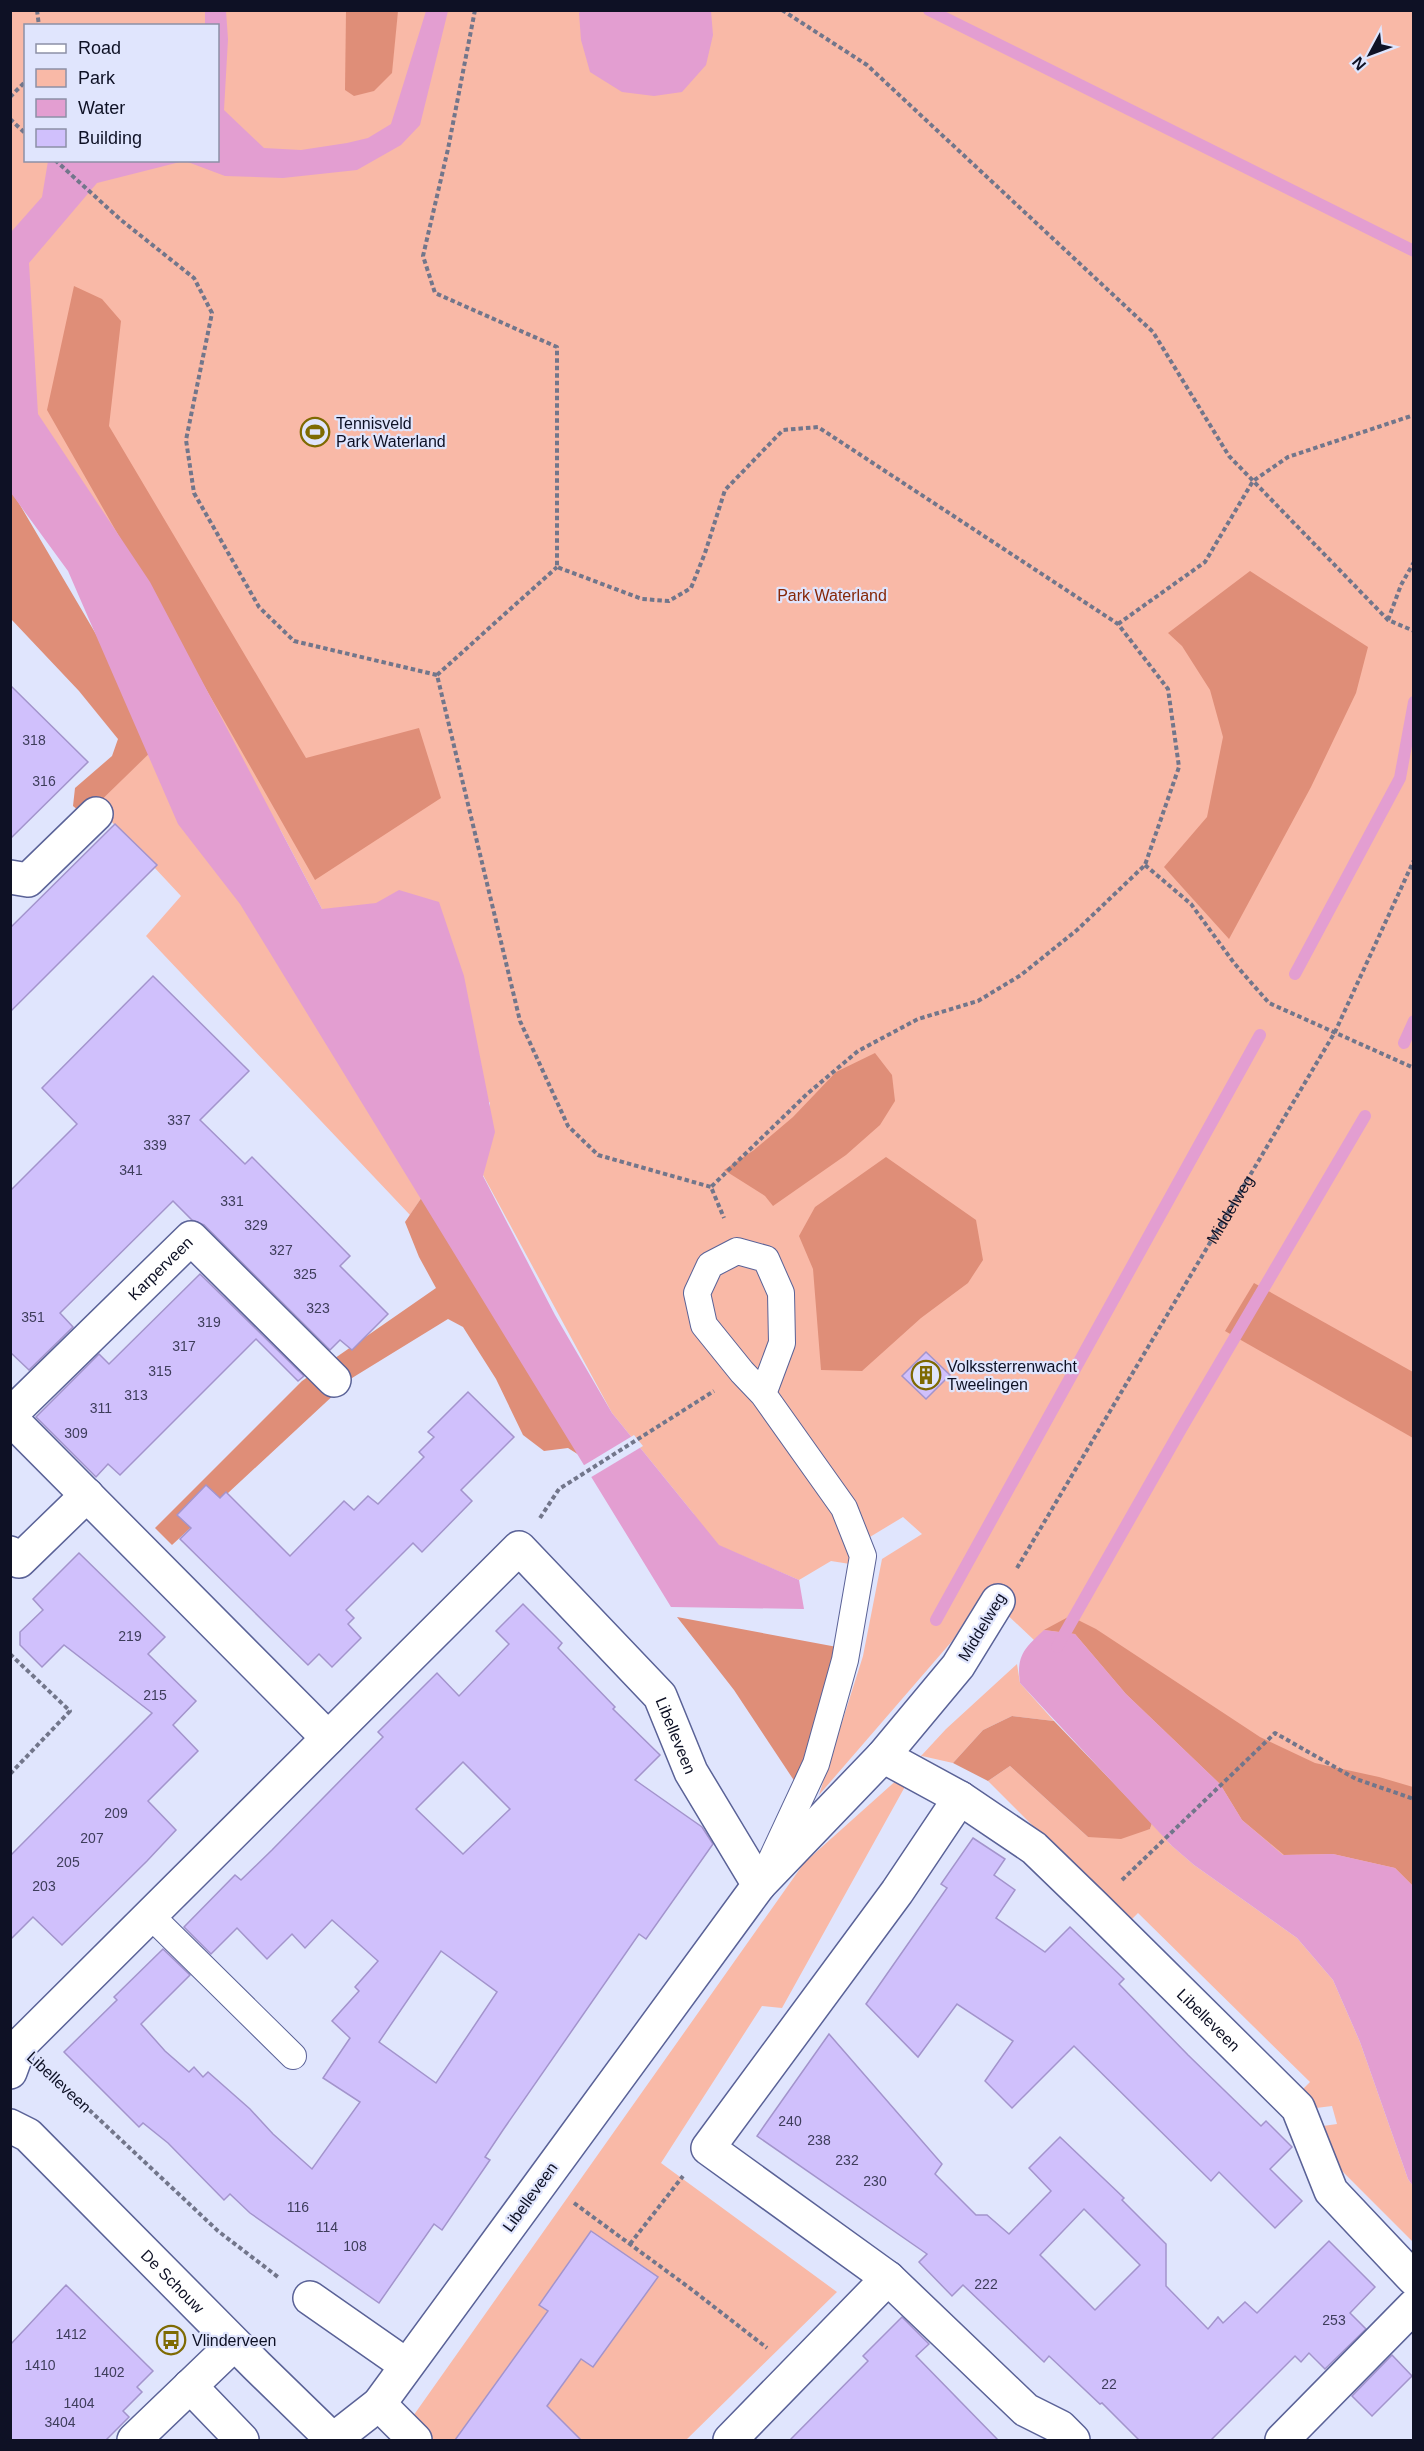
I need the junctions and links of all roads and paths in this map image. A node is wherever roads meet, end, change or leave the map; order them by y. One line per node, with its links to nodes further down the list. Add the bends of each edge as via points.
1 (475, 10): 11 (path, via 423,256 435,292 557,347)
2 (782, 10): 9 (path, via 867,65 1153,332 1229,456)
3 (24, 83): 4 (path)
4 (10, 97)
5 (10, 119): 6 (path)
6 (24, 132)
7 (57, 162): 15 (path, via 194,279 212,313 186,440 194,493 259,607 294,641)
8 (1413, 416): 9 (path, via 1288,457)
9 (1253, 482): 12 (path); 13 (path, via 1205,562)
10 (1413, 561): 12 (path)
11 (557, 567): 13 (path, via 642,599 669,601 691,588 725,490 783,430 818,427); 15 (path)
12 (1388, 620): 14 (path)
13 (1118, 624): 18 (path, via 1168,689 1179,767)
14 (1413, 632)
15 (437, 675): 22 (path, via 520,1021 568,1126 598,1155)
16 (96, 814): 19 (street, via 28,880)
17 (1413, 860): 20 (path, Middelweg)
18 (1145, 865): 20 (path, via 1191,904 1269,1003); 22 (path, via 1077,930 1021,975 978,1001 918,1019 858,1051 807,1094)
19 (10, 877)
20 (1335, 1032): 21 (path); 31 (path, Middelweg)
21 (1413, 1068)
22 (711, 1187): 23 (path)
23 (737, 1251): 24 (lane, via 710,1265 697,1293 704,1325); 26 (lane, via 766,1259 781,1293 782,1343)
24 (742, 1372): 26 (lane); 28 (path)
25 (334, 1380): 27 (street, Karperveen, via 191,1238)
26 (763, 1394): 39 (lane, via 844,1508 863,1556 845,1660 816,1764)
27 (10, 1416): 29 (street, Karperveen)
28 (559, 1489)
29 (87, 1496): 30 (street, via 19,1561); 33 (street, Karperveen)
30 (10, 1553)
31 (998, 1601): 34 (street, Middelweg, via 958,1666)
32 (10, 1654): 35 (path, via 70,1711)
33 (328, 1738): 39 (street, Libelleveen, via 519,1548 660,1696 691,1772); 40 (street, Libelleveen)
34 (883, 1756): 36 (street, Libelleveen); 39 (street, Middelweg)
35 (10, 1774)
36 (960, 1797): 44 (street, via 897,1892); 48 (street, Libelleveen, via 1034,1848 1298,2108 1331,2191)
37 (1413, 1799): 38 (path, via 1356,1779 1275,1733)
38 (1132, 1870)
39 (759, 1886): 45 (street, Libelleveen)
40 (150, 1915): 41 (street, Libelleveen); 42 (lane)
41 (14, 2051): 49 (path, Libelleveen, via 218,2231 292,2289)
42 (293, 2056)
43 (10, 2126): 51 (street, De Schouw, via 27,2135)
44 (708, 2148): 46 (path); 47 (street)
45 (542, 2181): 46 (path); 52 (street, Libelleveen)
46 (630, 2244): 53 (path)
47 (888, 2278): 53 (street); 62 (street, via 1026,2410 1060,2427)
48 (1413, 2279)
49 (310, 2298): 52 (street)
50 (1413, 2306): 56 (street)
51 (234, 2344): 54 (street); 59 (street, De Schouw)
52 (406, 2365): 55 (street, Libelleveen)
53 (798, 2372): 61 (street)
54 (190, 2386): 57 (street); 58 (street)
55 (380, 2404): 59 (street, Libelleveen); 60 (street)
56 (1289, 2438)
57 (134, 2440)
58 (242, 2440)
59 (333, 2440)
60 (415, 2440)
61 (730, 2440)
62 (1073, 2440)

